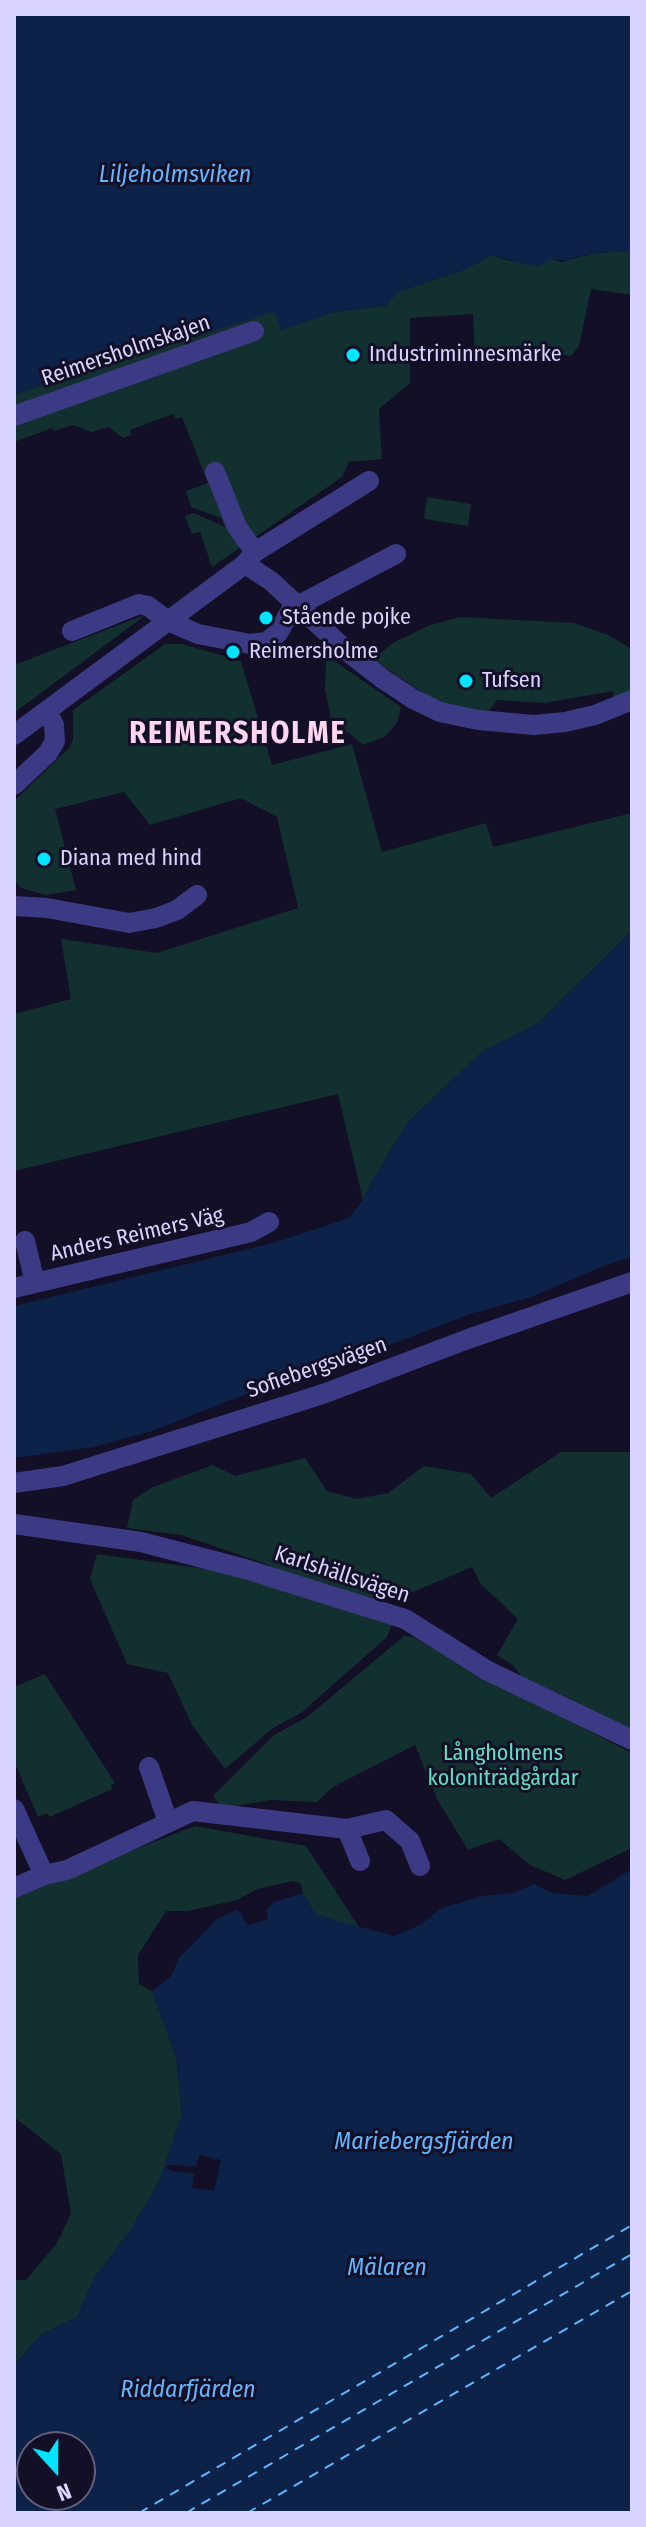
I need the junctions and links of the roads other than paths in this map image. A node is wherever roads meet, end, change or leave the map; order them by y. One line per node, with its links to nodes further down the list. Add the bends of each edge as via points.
1 (254, 331): 2 (street, Reimersholmskajen)
2 (14, 416)
3 (215, 472): 6 (street)
4 (369, 481): 6 (street)
5 (396, 554): 7 (street)
6 (250, 558): 7 (street); 8 (street)
7 (296, 604): 8 (street, via 266,642 198,634); 10 (street, via 383,679 440,712 534,725 595,715)
8 (168, 621): 9 (street, via 139,604); 11 (street)
9 (72, 631)
10 (632, 700)
11 (47, 711): 12 (street); 13 (street, via 55,741)
12 (14, 735)
13 (14, 785)
14 (197, 895): 15 (street, via 177,910 129,923)
15 (14, 906)
16 (269, 1222): 19 (street, Anders Reimers Väg, via 251,1232)
17 (25, 1241): 19 (street)
18 (632, 1282): 21 (street, Sofiebergsvägen, via 308,1398 63,1476)
19 (35, 1283): 20 (street, Anders Reimers Väg)
20 (14, 1288)
21 (14, 1483)
22 (14, 1524): 23 (street, Karlshällsvägen, via 141,1542 405,1619 488,1671)
23 (632, 1740)
24 (149, 1767): 26 (street)
25 (14, 1809): 30 (street)
26 (168, 1822): 27 (street, via 193,1811); 30 (street, via 67,1870)
27 (347, 1829): 28 (street); 29 (street, via 386,1820 410,1841)
28 (360, 1861)
29 (420, 1866)
30 (44, 1875): 31 (street)
31 (14, 1888)

